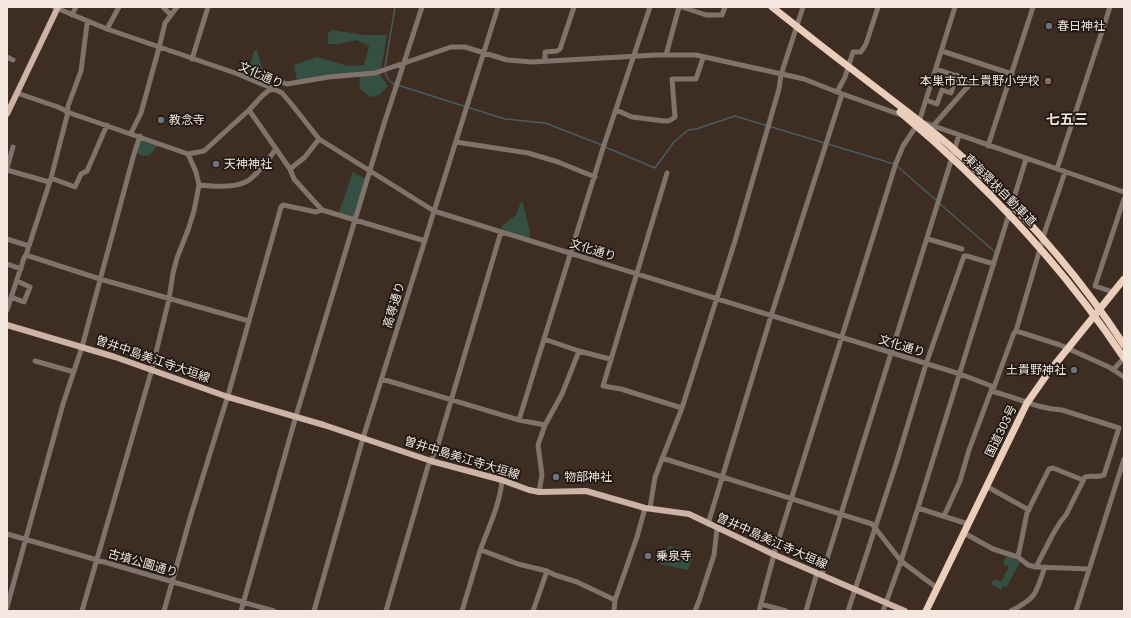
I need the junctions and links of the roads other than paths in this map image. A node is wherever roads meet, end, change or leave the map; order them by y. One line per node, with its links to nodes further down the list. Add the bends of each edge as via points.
1 (76, 7): 20 (street)
2 (119, 7): 22 (street)
3 (163, 7): 19 (street)
4 (177, 7): 19 (street)
5 (208, 7): 30 (street)
6 (422, 7): 34 (street)
7 (498, 7): 25 (street, 高専通り)
8 (574, 7): 33 (street, via 560,49 545,52)
9 (650, 7): 27 (street)
10 (680, 7): 11 (street, via 706,16 722,16); 26 (street)
11 (726, 7)
12 (772, 7): 31 (highway, 東海環状自動車道, bridge)
13 (803, 7): 37 (street)
14 (878, 7): 42 (street, via 866,44 861,52 853,52)
15 (956, 7): 24 (street)
16 (1033, 7): 36 (street)
17 (1110, 7): 63 (street)
18 (57, 8): 20 (street, 文化通り); 41 (main road)
19 (170, 14): 23 (street, via 165,22)
20 (72, 15): 21 (street, 文化通り)
21 (89, 22): 22 (street, 文化通り); 46 (street, via 81,71)
22 (107, 29): 23 (street, 文化通り)
23 (159, 48): 30 (street, 文化通り); 51 (street, via 141,113)
24 (942, 51): 35 (street); 36 (street)
25 (483, 53): 33 (street, via 507,60); 34 (street, via 451,47); 55 (street, 高専通り)
26 (666, 55): 27 (street); 29 (street, via 696,55)
27 (634, 56): 33 (street); 45 (street)
28 (7, 57): 32 (street)
29 (703, 58): 37 (street); 45 (street, via 696,79 672,79 675,117 669,121 632,117)
30 (192, 59): 40 (street, 文化通り)
31 (838, 59): 101 (highway, 東海環状自動車道, bridge, via 931,130 1004,197 1061,260); 106 (highway, 東海環状自動車道, bridge, via 968,172 1023,228 1076,291)
32 (13, 60)
33 (545, 61)
34 (404, 62): 39 (street, via 375,73 287,84); 64 (street)
35 (936, 68): 38 (street); 43 (street)
36 (1012, 74): 56 (street)
37 (780, 75): 42 (street, via 804,79); 93 (street, via 779,89)
38 (957, 75): 43 (street, via 951,93 942,90 937,104); 50 (street, via 972,81)
39 (280, 82)
40 (274, 89): 44 (street); 54 (street, 文化通り, via 282,93)
41 (17, 93): 46 (street); 47 (main road)
42 (840, 93): 48 (street); 95 (street)
43 (926, 100): 48 (street)
44 (249, 110): 58 (street); 59 (street, via 204,151)
45 (616, 110): 67 (street)
46 (68, 111): 49 (street); 68 (street)
47 (7, 114)
48 (919, 122): 50 (street); 99 (street, via 903,146 896,163)
49 (107, 125): 51 (street); 68 (street, via 87,171 81,174 74,187)
50 (933, 126): 52 (street)
51 (131, 133): 53 (street)
52 (959, 135): 56 (street); 77 (street)
53 (140, 136): 59 (street); 87 (street)
54 (319, 139): 62 (street, via 305,157); 64 (street, 文化通り)
55 (456, 142): 67 (street, via 528,153); 73 (street, 高専通り)
56 (988, 146): 60 (street)
57 (14, 147): 61 (street)
58 (276, 149): 62 (street); 69 (street, via 248,181 239,184)
59 (188, 154): 69 (street)
60 (1026, 159): 63 (street); 84 (street)
61 (7, 168): 68 (street)
62 (290, 169): 72 (street, via 294,179)
63 (1057, 169): 65 (street)
64 (370, 172): 73 (street, 文化通り); 74 (street)
65 (1065, 172): 70 (street); 98 (street)
66 (667, 173): 86 (street)
67 (594, 177): 81 (street)
68 (50, 180): 79 (street)
69 (199, 185): 92 (street, via 188,230 173,273)
70 (1124, 192)
71 (1124, 199): 90 (street, via 1096,286)
72 (322, 210): 74 (street); 96 (street, via 316,212 283,205 281,207)
73 (434, 211): 75 (street, 文化通り); 78 (street, 高専通り)
74 (356, 220): 78 (street); 120 (street)
75 (501, 232): 81 (street, 文化通り); 117 (street)
76 (7, 239): 79 (street)
77 (928, 239): 80 (street); 105 (street)
78 (425, 241): 115 (street, 高専通り)
79 (29, 246): 82 (street)
80 (962, 249)
81 (570, 253): 86 (street, 文化通り); 100 (street)
82 (26, 256): 85 (street); 87 (street)
83 (7, 264): 85 (street)
84 (994, 264): 109 (street, via 964,256); 113 (street)
85 (21, 269): 89 (street)
86 (636, 274): 93 (street, 文化通り); 107 (street)
87 (100, 279): 92 (street); 102 (street)
88 (1124, 279): 90 (highway, 国道303号)
89 (17, 281): 91 (street); 91 (street, via 30,287 24,302)
90 (1113, 292): 103 (highway, 国道303号)
91 (9, 299): 94 (street)
92 (169, 299): 96 (street); 110 (street)
93 (716, 299): 95 (street, 文化通り); 119 (street)
94 (7, 310)
95 (771, 316): 99 (street, 文化通り); 127 (street)
96 (249, 321): 116 (street)
97 (7, 325): 102 (main road, 曽井中島美江寺大垣線)
98 (1016, 331): 103 (street); 113 (street, 文化通り, via 994,386)
99 (842, 338): 105 (street, 文化通り); 132 (street)
100 (544, 339): 104 (street); 121 (street)
101 (1124, 345)
102 (82, 347): 110 (main road, 曽井中島美江寺大垣線); 112 (street)
103 (1067, 349): 111 (street); 118 (highway, 国道303号)
104 (579, 351): 107 (street); 122 (street, via 562,394)
105 (891, 353): 109 (street, 文化通り); 136 (street)
106 (1124, 358): 111 (street)
107 (610, 359): 119 (street, via 603,386)
108 (35, 361): 112 (street)
109 (926, 364): 113 (street, 文化通り); 141 (street)
110 (152, 369): 116 (main road, 曽井中島美江寺大垣線); 148 (street)
111 (1113, 370): 114 (street)
112 (74, 372): 144 (street)
113 (960, 374): 134 (street)
114 (1124, 377)
115 (382, 379): 117 (street); 123 (street, 高専通り)
116 (228, 396): 120 (main road, 曽井中島美江寺大垣線); 155 (street)
117 (450, 399): 121 (street); 126 (street)
118 (1027, 403): 129 (street, via 1062,410 1119,428 1104,475 1089,476); 130 (highway, 国道303号); 137 (street, via 994,392 992,388 960,481)
119 (682, 408): 124 (street)
120 (296, 416): 123 (main road, 曽井中島美江寺大垣線); 159 (street)
121 (519, 420): 122 (street)
122 (545, 424): 131 (street, via 538,444 542,475)
123 (363, 438): 126 (main road, 曽井中島美江寺大垣線); 167 (street, 高専通り)
124 (662, 458): 127 (street); 133 (street)
125 (1124, 459): 152 (street)
126 (431, 461): 128 (main road, 曽井中島美江寺大垣線); 168 (street)
127 (723, 477): 132 (street); 138 (street)
128 (502, 480): 131 (main road, 曽井中島美江寺大垣線); 145 (street)
129 (1083, 480): 135 (street, via 1053,468 1049,469); 150 (street)
130 (986, 486): 135 (street); 139 (highway, 国道303号)
131 (539, 492): 133 (main road, 曽井中島美江寺大垣線, via 586,492)
132 (792, 500): 136 (street); 146 (street)
133 (648, 508): 138 (main road, 曽井中島美江寺大垣線, via 689,514); 158 (street)
134 (918, 508): 137 (street); 149 (street)
135 (1028, 510): 147 (street)
136 (841, 515): 141 (street, via 872,524); 154 (street)
137 (944, 516): 139 (street)
138 (708, 524): 140 (main road, 曽井中島美江寺大垣線)
139 (968, 524): 142 (highway, 国道303号)
140 (717, 528): 146 (main road, 曽井中島美江寺大垣線); 172 (street, via 714,555)
141 (875, 528): 149 (street); 157 (street)
142 (964, 532): 147 (street, via 993,549); 156 (highway, 国道303号)
143 (7, 534): 144 (street, 古墳公園通り)
144 (27, 539): 148 (street, 古墳公園通り); 162 (street)
145 (481, 550): 153 (street, via 518,564); 169 (street)
146 (774, 555): 154 (main road, 曽井中島美江寺大垣線); 160 (street)
147 (1018, 557): 150 (street, via 1028,565)
148 (97, 560): 155 (street, 古墳公園通り); 163 (street)
149 (901, 561): 156 (street); 161 (street)
150 (1036, 567): 151 (street)
151 (1045, 567): 152 (street); 180 (street, via 1035,595 1028,603)
152 (1089, 569): 181 (street)
153 (547, 571): 158 (street); 170 (street)
154 (820, 574): 157 (main road, 曽井中島美江寺大垣線); 175 (street)
155 (173, 582): 159 (street, 古墳公園通り); 164 (street)
156 (937, 588): 179 (highway, 国道303号)
157 (855, 589): 161 (main road, 曽井中島美江寺大垣線); 176 (street)
158 (615, 600): 171 (street)
159 (243, 602): 165 (street); 166 (street, 古墳公園通り)
160 (761, 604): 173 (street); 174 (street)
161 (886, 604): 177 (street); 178 (main road, 曽井中島美江寺大垣線)
162 (7, 608)
163 (82, 611)
164 (164, 611)
165 (241, 611)
166 (274, 611)
167 (314, 611)
168 (386, 611)
169 (462, 611)
170 (533, 611)
171 (614, 611)
172 (694, 611)
173 (759, 611)
174 (786, 611)
175 (806, 611)
176 (848, 611)
177 (883, 611)
178 (905, 611)
179 (926, 611)
180 (1011, 611)
181 (1076, 611)

